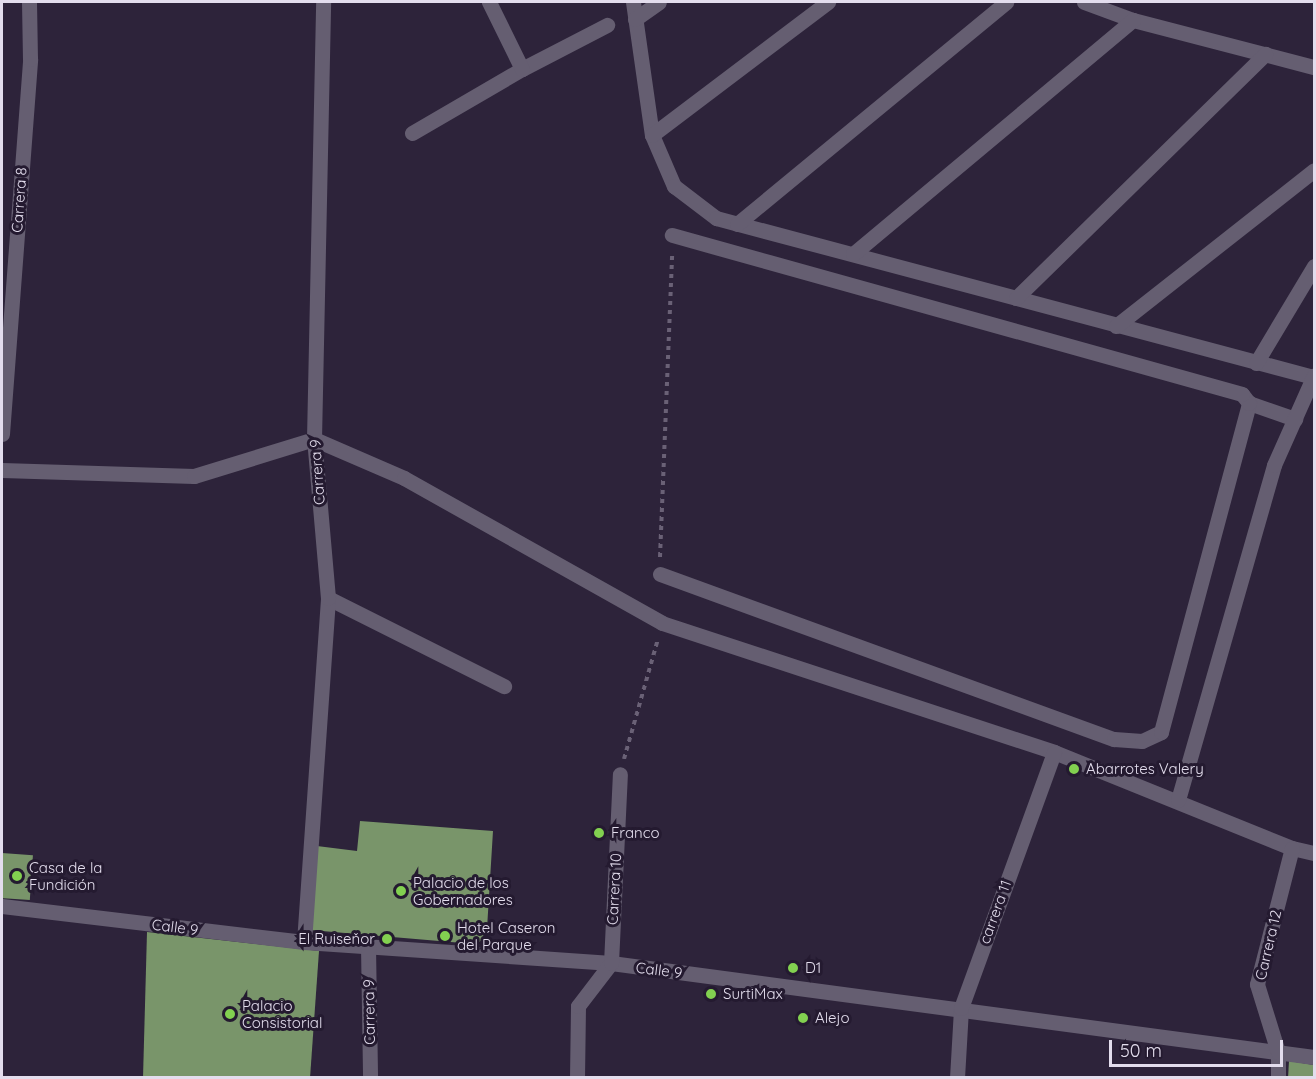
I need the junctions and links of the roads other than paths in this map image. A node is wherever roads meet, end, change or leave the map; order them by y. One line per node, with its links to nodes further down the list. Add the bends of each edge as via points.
1 (29, 2): 28 (street, Carrera 8, via 29,71)
2 (323, 2): 29 (street, Carrera 9)
3 (489, 2): 14 (street)
4 (633, 2): 9 (street)
5 (659, 2): 9 (street)
6 (828, 2): 16 (street)
7 (1006, 2): 18 (street)
8 (1084, 2): 10 (street)
9 (635, 18): 16 (street)
10 (1133, 20): 12 (street); 20 (street)
11 (607, 26): 14 (street)
12 (1265, 54): 13 (street); 22 (street)
13 (1314, 67)
14 (522, 69): 15 (street)
15 (412, 134)
16 (652, 135): 18 (street, via 674,186 716,218)
17 (1314, 170): 23 (street)
18 (737, 224): 20 (street)
19 (672, 235): 26 (street, via 1242,394)
20 (853, 254): 22 (street)
21 (1314, 266): 24 (street)
22 (1016, 298): 23 (street)
23 (1116, 326): 24 (street)
24 (1256, 363): 25 (street)
25 (1314, 376): 27 (street)
26 (1249, 403): 27 (street); 31 (street, via 1161,732 1142,741 1114,739)
27 (1295, 419): 36 (street, via 1274,465)
28 (2, 434)
29 (314, 439): 30 (street, via 194,476); 32 (street, Carrera 9); 34 (street, via 404,478 662,624)
30 (2, 470)
31 (660, 574)
32 (328, 598): 33 (street); 40 (street, Carrera 9)
33 (504, 686)
34 (1054, 752): 36 (street); 43 (street, carrera 11)
35 (620, 774): 42 (street, Carrera 10)
36 (1178, 800): 37 (street)
37 (1292, 848): 38 (street); 44 (street, Carrera 12, via 1257,984)
38 (1314, 853)
39 (2, 906): 40 (street, Calle 9)
40 (304, 942): 41 (street, Calle 9)
41 (368, 946): 42 (street, Calle 9); 46 (street, Carrera 9)
42 (611, 963): 43 (street, Calle 9); 47 (street, via 578,1006)
43 (961, 1008): 44 (street, Calle 9); 48 (street, carrera 11)
44 (1278, 1052): 45 (street, Calle 9); 49 (street, Carrera 12)
45 (1314, 1057)
46 (370, 1077)
47 (577, 1077)
48 (957, 1077)
49 (1278, 1077)

